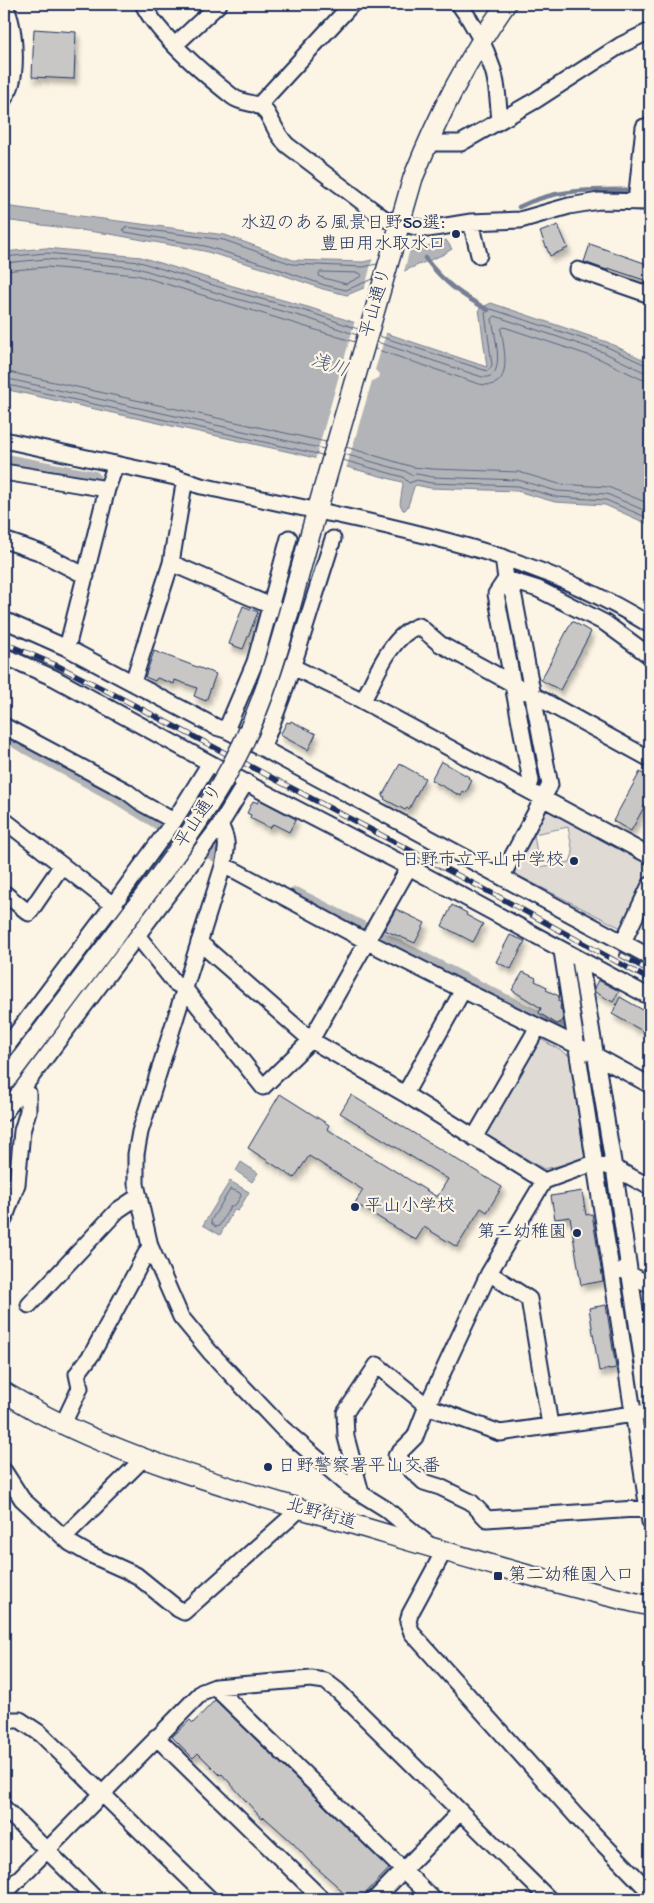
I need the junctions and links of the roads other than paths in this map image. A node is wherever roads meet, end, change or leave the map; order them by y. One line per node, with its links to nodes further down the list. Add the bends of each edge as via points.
1 (143, 4): 9 (street, via 152,20)
2 (219, 4): 9 (street)
3 (352, 4): 11 (street)
4 (459, 4): 8 (street)
5 (506, 4): 8 (main road, 平山通り)
6 (4, 5): 10 (street, via 12,34 14,70 11,87)
7 (650, 31): 12 (street)
8 (481, 39): 12 (street, via 493,72); 14 (main road, 平山通り, via 446,101)
9 (175, 45): 11 (street, via 233,97)
10 (4, 98)
11 (258, 106): 17 (street, via 286,144 378,214)
12 (500, 120): 14 (street, via 461,143)
13 (644, 127): 15 (street)
14 (428, 143): 17 (main road, 平山通り)
15 (640, 196): 16 (street, via 569,206 520,220)
16 (471, 222): 17 (street, via 428,229); 18 (street)
17 (399, 223): 26 (main road, 平山通り)
18 (479, 255)
19 (578, 270): 20 (street)
20 (650, 295)
21 (4, 440): 22 (street)
22 (116, 464): 24 (street); 25 (street)
23 (4, 472): 25 (street)
24 (187, 481): 26 (street); 31 (street)
25 (107, 488): 32 (street)
26 (316, 514): 30 (street, via 431,536); 85 (main road, 平山通り, bridge, via 272,668 236,756 192,831)
27 (289, 538): 34 (street)
28 (332, 539): 35 (street)
29 (4, 540): 32 (street, via 39,552)
30 (503, 557): 33 (street); 37 (street, via 595,594)
31 (171, 563): 34 (street); 42 (street)
32 (86, 576): 38 (street)
33 (506, 578): 40 (street, via 538,589 605,623); 43 (street, via 496,594); 44 (street, via 514,597)
34 (271, 606): 35 (street); 47 (street, via 255,662)
35 (299, 616): 41 (street); 48 (street)
36 (4, 620): 38 (street)
37 (650, 625)
38 (67, 648): 42 (street)
39 (4, 656): 51 (street, via 54,678)
40 (650, 656)
41 (293, 667): 45 (street); 49 (street)
42 (133, 682): 47 (street)
43 (513, 685): 44 (street); 45 (street, via 440,644 419,626 392,645); 54 (street, via 531,781)
44 (533, 696): 50 (street); 55 (street, via 550,785)
45 (363, 701): 54 (street)
46 (4, 726): 57 (street, via 126,791)
47 (226, 730): 49 (street)
48 (249, 733)
49 (262, 748): 63 (street)
50 (650, 759)
51 (210, 763): 53 (street); 57 (street)
52 (227, 778): 64 (street, via 165,873)
53 (246, 782): 58 (street); 62 (street)
54 (528, 790): 55 (street)
55 (543, 798): 59 (street); 63 (street)
56 (4, 820): 60 (street)
57 (174, 821): 65 (street)
58 (220, 825): 61 (street, via 227,842); 68 (street)
59 (650, 856)
60 (62, 865): 67 (street, via 29,912); 69 (street)
61 (222, 866): 71 (street); 72 (street)
62 (409, 867): 71 (street); 74 (street)
63 (502, 876): 73 (street)
64 (145, 881): 65 (street); 68 (street, via 153,887)
65 (129, 883): 69 (street)
66 (650, 885): 73 (street)
67 (4, 892)
68 (161, 904): 70 (street)
69 (114, 905): 70 (street); 83 (street)
70 (138, 935): 77 (street, via 175,983); 87 (street)
71 (366, 941): 78 (street); 81 (street)
72 (199, 942): 77 (street); 81 (street)
73 (623, 942): 75 (street)
74 (562, 950): 76 (street); 82 (street)
75 (650, 957)
76 (580, 960): 79 (street); 84 (street)
77 (184, 988): 81 (street, via 263,1087); 95 (street, via 140,1132 136,1154)
78 (462, 990): 80 (street); 88 (street)
79 (650, 997)
80 (538, 1027): 82 (street); 90 (street)
81 (311, 1040): 88 (street)
82 (576, 1045): 84 (street); 91 (street)
83 (4, 1050)
84 (595, 1055): 86 (street); 92 (street)
85 (4, 1082)
86 (650, 1085)
87 (23, 1088): 89 (street); 96 (street, via 29,1100 22,1131 17,1184)
88 (405, 1094): 90 (street)
89 (4, 1112)
90 (474, 1138): 93 (street)
91 (594, 1163): 92 (street); 93 (street); 98 (street)
92 (614, 1168): 94 (street); 100 (street)
93 (544, 1181): 99 (street)
94 (650, 1187)
95 (139, 1196): 97 (street); 102 (street, via 118,1210)
96 (4, 1220)
97 (150, 1246): 107 (street, via 78,1374 80,1388); 111 (street, via 173,1301 193,1333 282,1428)
98 (610, 1263): 100 (street); 106 (street)
99 (489, 1274): 104 (street); 108 (street, via 529,1299)
100 (629, 1274): 101 (street); 105 (street)
101 (650, 1285)
102 (29, 1305)
103 (4, 1392): 107 (main road, 北野街道)
104 (427, 1406): 108 (street, via 500,1433); 111 (street, via 377,1365 345,1413 346,1437); 113 (street, via 415,1437 396,1456 424,1482 471,1502 487,1519)
105 (650, 1411): 106 (street)
106 (633, 1414): 108 (street); 113 (street)
107 (63, 1424): 109 (main road, 北野街道)
108 (550, 1425)
109 (144, 1458): 112 (main road, 北野街道); 114 (street)
110 (4, 1471): 114 (street, via 22,1499)
111 (361, 1493): 115 (street)
112 (300, 1509): 114 (street, via 184,1612 136,1575 89,1554); 115 (main road, 北野街道)
113 (650, 1513)
114 (64, 1537)
115 (437, 1549): 116 (main road, 北野街道, via 496,1567); 125 (street, via 410,1614 408,1622 412,1633 577,1817)
116 (649, 1603)
117 (215, 1687): 119 (street, via 202,1692); 122 (street, via 311,1679 325,1681 338,1690); 124 (street)
118 (4, 1720): 120 (street, via 20,1720 41,1734)
119 (156, 1737): 120 (street); 129 (street)
120 (102, 1793): 123 (street); 128 (street)
121 (4, 1808): 123 (street)
122 (460, 1812): 124 (street); 132 (street)
123 (46, 1850): 126 (street); 127 (street)
124 (403, 1870): 130 (street); 131 (street)
125 (650, 1892)
126 (4, 1894)
127 (96, 1899)
128 (210, 1899)
129 (322, 1899)
130 (375, 1899)
131 (433, 1899)
132 (548, 1899)

